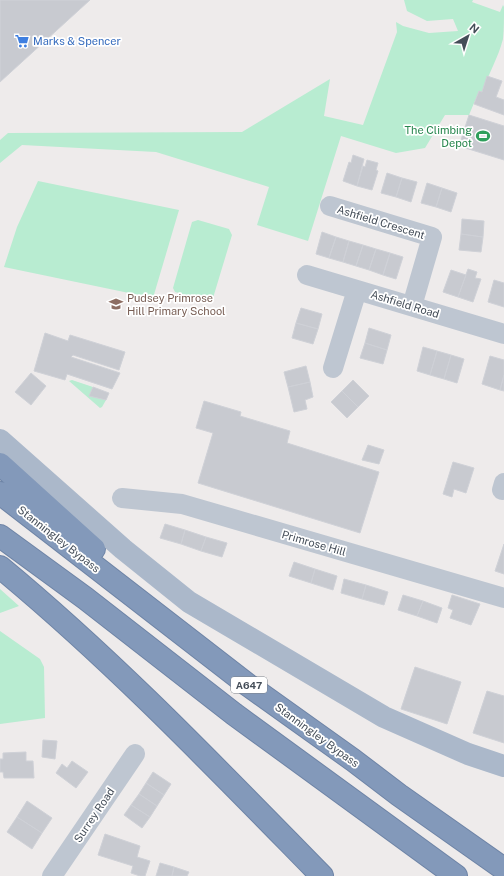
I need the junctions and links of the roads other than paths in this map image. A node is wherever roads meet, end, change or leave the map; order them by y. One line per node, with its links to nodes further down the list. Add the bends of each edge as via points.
1 (330, 206): 4 (street, Ashfield Crescent, via 432,237)
2 (307, 275): 3 (street, Ashfield Road)
3 (357, 290): 4 (street, Ashfield Road); 6 (street)
4 (412, 306): 5 (street, Ashfield Road)
5 (504, 334)
6 (333, 368)
7 (0, 440): 16 (main road, via 123,550 189,602 384,717 468,754)
8 (0, 464): 14 (highway, A647, via 105,559)
9 (0, 493): 14 (highway, Stanningley Bypass / A647)
10 (122, 498): 13 (street, Primrose Hill, via 182,504)
11 (0, 536): 20 (highway, A647, via 85,598 234,714)
12 (0, 567): 19 (highway, via 163,714)
13 (504, 598)
14 (185, 637): 17 (highway, Stanningley Bypass / A647)
15 (135, 754): 18 (street, Surrey Road)
16 (504, 766)
17 (504, 869)
18 (52, 876)
19 (322, 876)
20 (456, 876)

